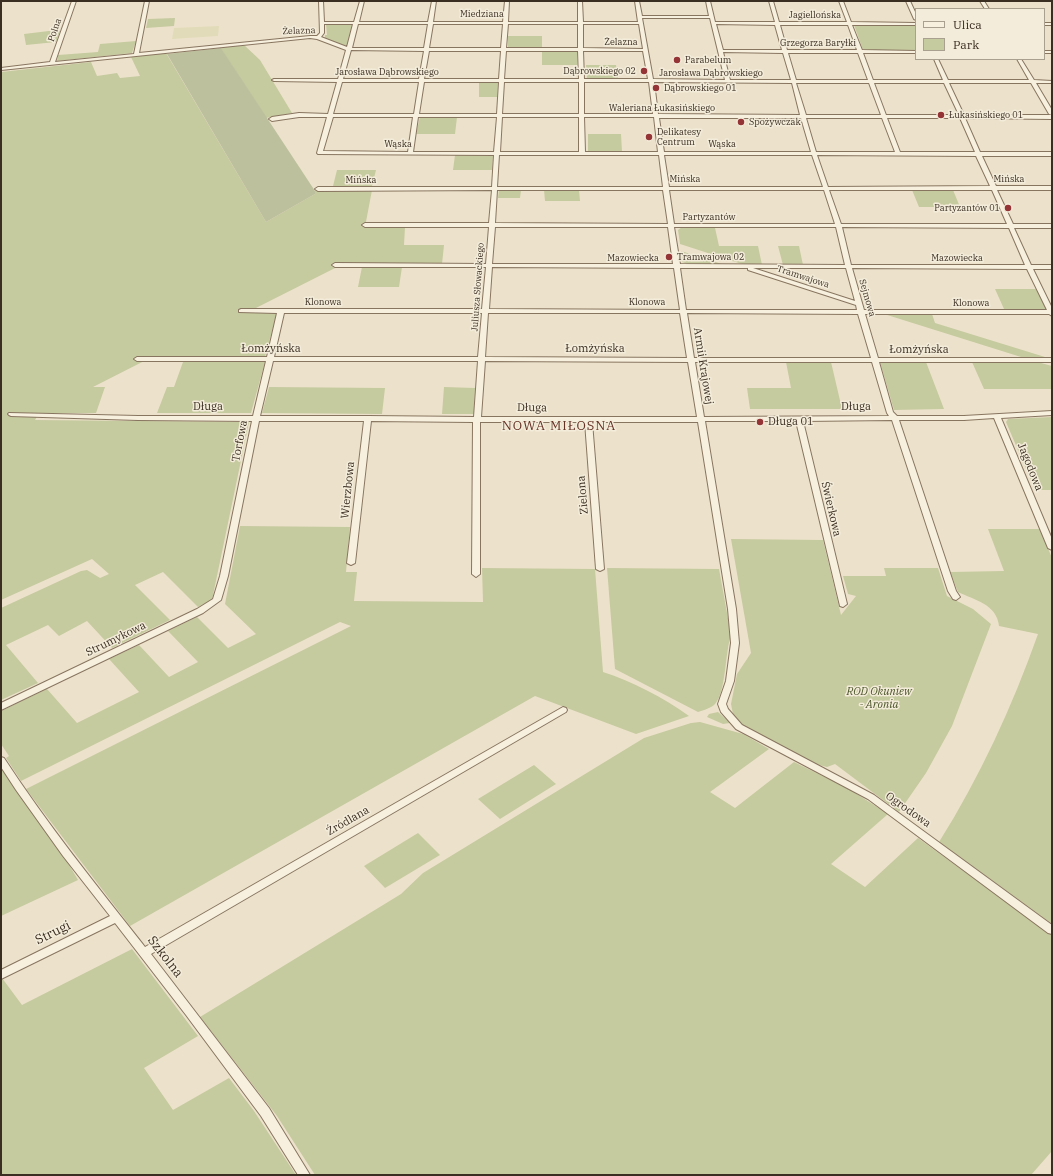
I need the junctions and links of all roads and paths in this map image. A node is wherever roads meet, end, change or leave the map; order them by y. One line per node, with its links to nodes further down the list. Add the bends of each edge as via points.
1 (74, 1): 38 (street, Polna)
2 (147, 1): 35 (street)
3 (322, 1): 19 (street)
4 (362, 1): 16 (street)
5 (434, 1): 17 (street)
6 (507, 1): 18 (street, Juliusza Słowackiego)
7 (580, 1): 20 (street)
8 (637, 1): 13 (street, Armii Krajowej)
9 (708, 1): 15 (street)
10 (771, 1): 22 (street, Sejmowa)
11 (841, 1): 23 (street)
12 (908, 1): 14 (street)
13 (639, 17): 15 (street, Jagiellońska); 21 (street, Armii Krajowej)
14 (915, 17)
15 (713, 20): 22 (street, Jagiellońska); 31 (street)
16 (357, 22): 17 (street, Miedziana); 19 (street, Miedziana); 26 (street)
17 (430, 22): 18 (street, Miedziana); 27 (street)
18 (504, 22): 20 (street, Miedziana); 28 (street, Juliusza Słowackiego)
19 (323, 23): 25 (street, via 322,33)
20 (580, 23): 21 (street, Miedziana); 29 (street)
21 (640, 23): 30 (street, Armii Krajowej)
22 (777, 23): 23 (street, Jagiellońska); 32 (street, Sejmowa)
23 (848, 23): 24 (street, Jagiellońska); 33 (street)
24 (915, 24)
25 (318, 38): 26 (street, Żelazna); 35 (street, Żelazna)
26 (349, 49): 27 (street, Żelazna); 41 (street)
27 (426, 50): 28 (street, Żelazna); 42 (street)
28 (504, 50): 29 (street, Żelazna); 43 (street, Juliusza Słowackiego)
29 (580, 50): 30 (street, Żelazna); 44 (street)
30 (645, 50): 45 (street, Armii Krajowej)
31 (721, 51): 32 (street, Grzegorza Baryłki); 46 (street)
32 (784, 51): 33 (street, Grzegorza Baryłki); 47 (street, Sejmowa)
33 (860, 51): 34 (street, Grzegorza Baryłki); 48 (street)
34 (915, 52)
35 (136, 54): 38 (street, Żelazna)
36 (936, 60): 49 (street)
37 (1020, 60): 50 (street)
38 (52, 63): 39 (street, Żelazna)
39 (1, 69)
40 (274, 80): 41 (street, Jarosława Dąbrowskiego)
41 (340, 80): 42 (street, Jarosława Dąbrowskiego); 53 (street)
42 (421, 80): 43 (street, Jarosława Dąbrowskiego); 54 (street)
43 (502, 80): 44 (street, Jarosława Dąbrowskiego); 55 (street, Juliusza Słowackiego)
44 (582, 81): 45 (street, Jarosława Dąbrowskiego); 57 (street)
45 (651, 81): 46 (street, Jarosława Dąbrowskiego); 56 (street, Armii Krajowej)
46 (728, 81): 47 (street, Jarosława Dąbrowskiego)
47 (793, 82): 48 (street, Jarosława Dąbrowskiego); 58 (street, Sejmowa)
48 (871, 82): 49 (street, Jarosława Dąbrowskiego); 59 (street)
49 (947, 82): 50 (street, Jarosława Dąbrowskiego); 60 (street)
50 (1033, 82): 51 (street, Jarosława Dąbrowskiego); 52 (street)
51 (1052, 82)
52 (1052, 114)
53 (331, 115): 54 (street, Waleriana Łukasińskiego); 62 (street, Waleriana Łukasińskiego, via 299,115); 64 (street, Wąska, via 320,153)
54 (416, 115): 55 (street, Waleriana Łukasińskiego); 64 (street)
55 (499, 115): 57 (street, Waleriana Łukasińskiego); 63 (street, Juliusza Słowackiego)
56 (656, 115): 57 (street, Waleriana Łukasińskiego); 58 (street, Waleriana Łukasińskiego); 66 (street, Armii Krajowej)
57 (582, 116): 65 (street)
58 (804, 116): 59 (street, Waleriana Łukasińskiego); 67 (street, Sejmowa)
59 (884, 117): 60 (street, Waleriana Łukasińskiego); 68 (street)
60 (963, 117): 61 (street, Waleriana Łukasińskiego); 69 (street)
61 (1052, 117)
62 (272, 119)
63 (496, 152): 64 (street, Wąska); 65 (street, Wąska); 71 (street, Juliusza Słowackiego)
64 (410, 153)
65 (582, 153): 66 (street, Wąska)
66 (661, 153): 67 (street, Wąska); 72 (street, Armii Krajowej)
67 (814, 154): 68 (street, Wąska); 73 (street, Sejmowa)
68 (898, 154): 69 (street, Wąska)
69 (979, 154): 70 (street, Wąska); 74 (street)
70 (1052, 154)
71 (494, 188): 72 (street, Mińska); 76 (street, Mińska); 78 (street, Juliusza Słowackiego)
72 (665, 188): 73 (street, Mińska); 80 (street, Armii Krajowej)
73 (824, 188): 74 (street, Mińska); 81 (street, Sejmowa)
74 (994, 188): 75 (street, Mińska); 79 (street)
75 (1052, 188)
76 (318, 189)
77 (365, 225): 78 (street, Partyzantów)
78 (492, 225): 80 (street, Partyzantów); 84 (street, Juliusza Słowackiego)
79 (1011, 225): 81 (street, Partyzantów); 82 (street, Partyzantów); 88 (street)
80 (671, 226): 81 (street, Partyzantów); 85 (street, Armii Krajowej)
81 (839, 226): 87 (street, Sejmowa)
82 (1052, 226)
83 (334, 265): 84 (street, Mazowiecka)
84 (489, 266): 85 (street, Mazowiecka); 93 (street, Juliusza Słowackiego)
85 (676, 266): 86 (street, Mazowiecka); 94 (street, Armii Krajowej)
86 (741, 266): 87 (street, Mazowiecka); 90 (street, Tramwajowa)
87 (848, 266): 88 (street, Mazowiecka); 90 (street, Sejmowa)
88 (1029, 267): 89 (street, Mazowiecka); 96 (street)
89 (1052, 267)
90 (859, 304): 95 (street, Sejmowa)
91 (241, 311): 92 (street, Klonowa)
92 (281, 311): 93 (street, Klonowa); 98 (street, Torfowa)
93 (486, 311): 94 (street, Klonowa); 99 (street, Juliusza Słowackiego)
94 (683, 311): 95 (street, Klonowa); 100 (street, Armii Krajowej)
95 (861, 311): 96 (street, Klonowa); 101 (street, Sejmowa)
96 (1052, 313)
97 (137, 359): 98 (street, Łomżyńska)
98 (269, 359): 99 (street, Łomżyńska); 106 (street, Torfowa)
99 (482, 359): 100 (street, Łomżyńska); 108 (street, Juliusza Słowackiego)
100 (691, 359): 101 (street, Łomżyńska); 109 (street, Armii Krajowej)
101 (876, 360): 102 (street, Łomżyńska); 110 (street, Sejmowa, via 890,413)
102 (1052, 360)
103 (1052, 413): 105 (street, Długa)
104 (11, 414): 106 (street, Długa)
105 (997, 416): 110 (street, Długa); 113 (street, Jagodowa)
106 (256, 418): 107 (street, Długa); 117 (street, Torfowa)
107 (368, 418): 108 (street, Długa); 114 (street, Wierzbowa)
108 (477, 418): 112 (street, Długa); 116 (street, Juliusza Słowackiego)
109 (700, 418): 111 (street, Długa); 112 (street, Długa); 122 (street, Armii Krajowej, via 727,572 735,643 730,680 722,704)
110 (895, 418): 111 (street, Długa); 118 (street, Sejmowa)
111 (799, 419): 119 (street, Świerkowa)
112 (588, 420): 115 (street, Zielona)
113 (1052, 548)
114 (351, 563)
115 (600, 569)
116 (476, 574)
117 (224, 576): 120 (street, Strumykowa, via 217,600 211,605)
118 (956, 597)
119 (842, 604)
120 (1, 707)
121 (563, 710): 126 (street, Źródlana)
122 (739, 727): 125 (street, Ogrodowa, via 871,798)
123 (1, 760): 124 (street, Szkolna, via 53,835)
124 (117, 917): 126 (street, Szkolna); 127 (street, Strugi)
125 (1052, 930)
126 (144, 953): 128 (street, Szkolna, via 265,1112)
127 (1, 975)
128 (304, 1175)

